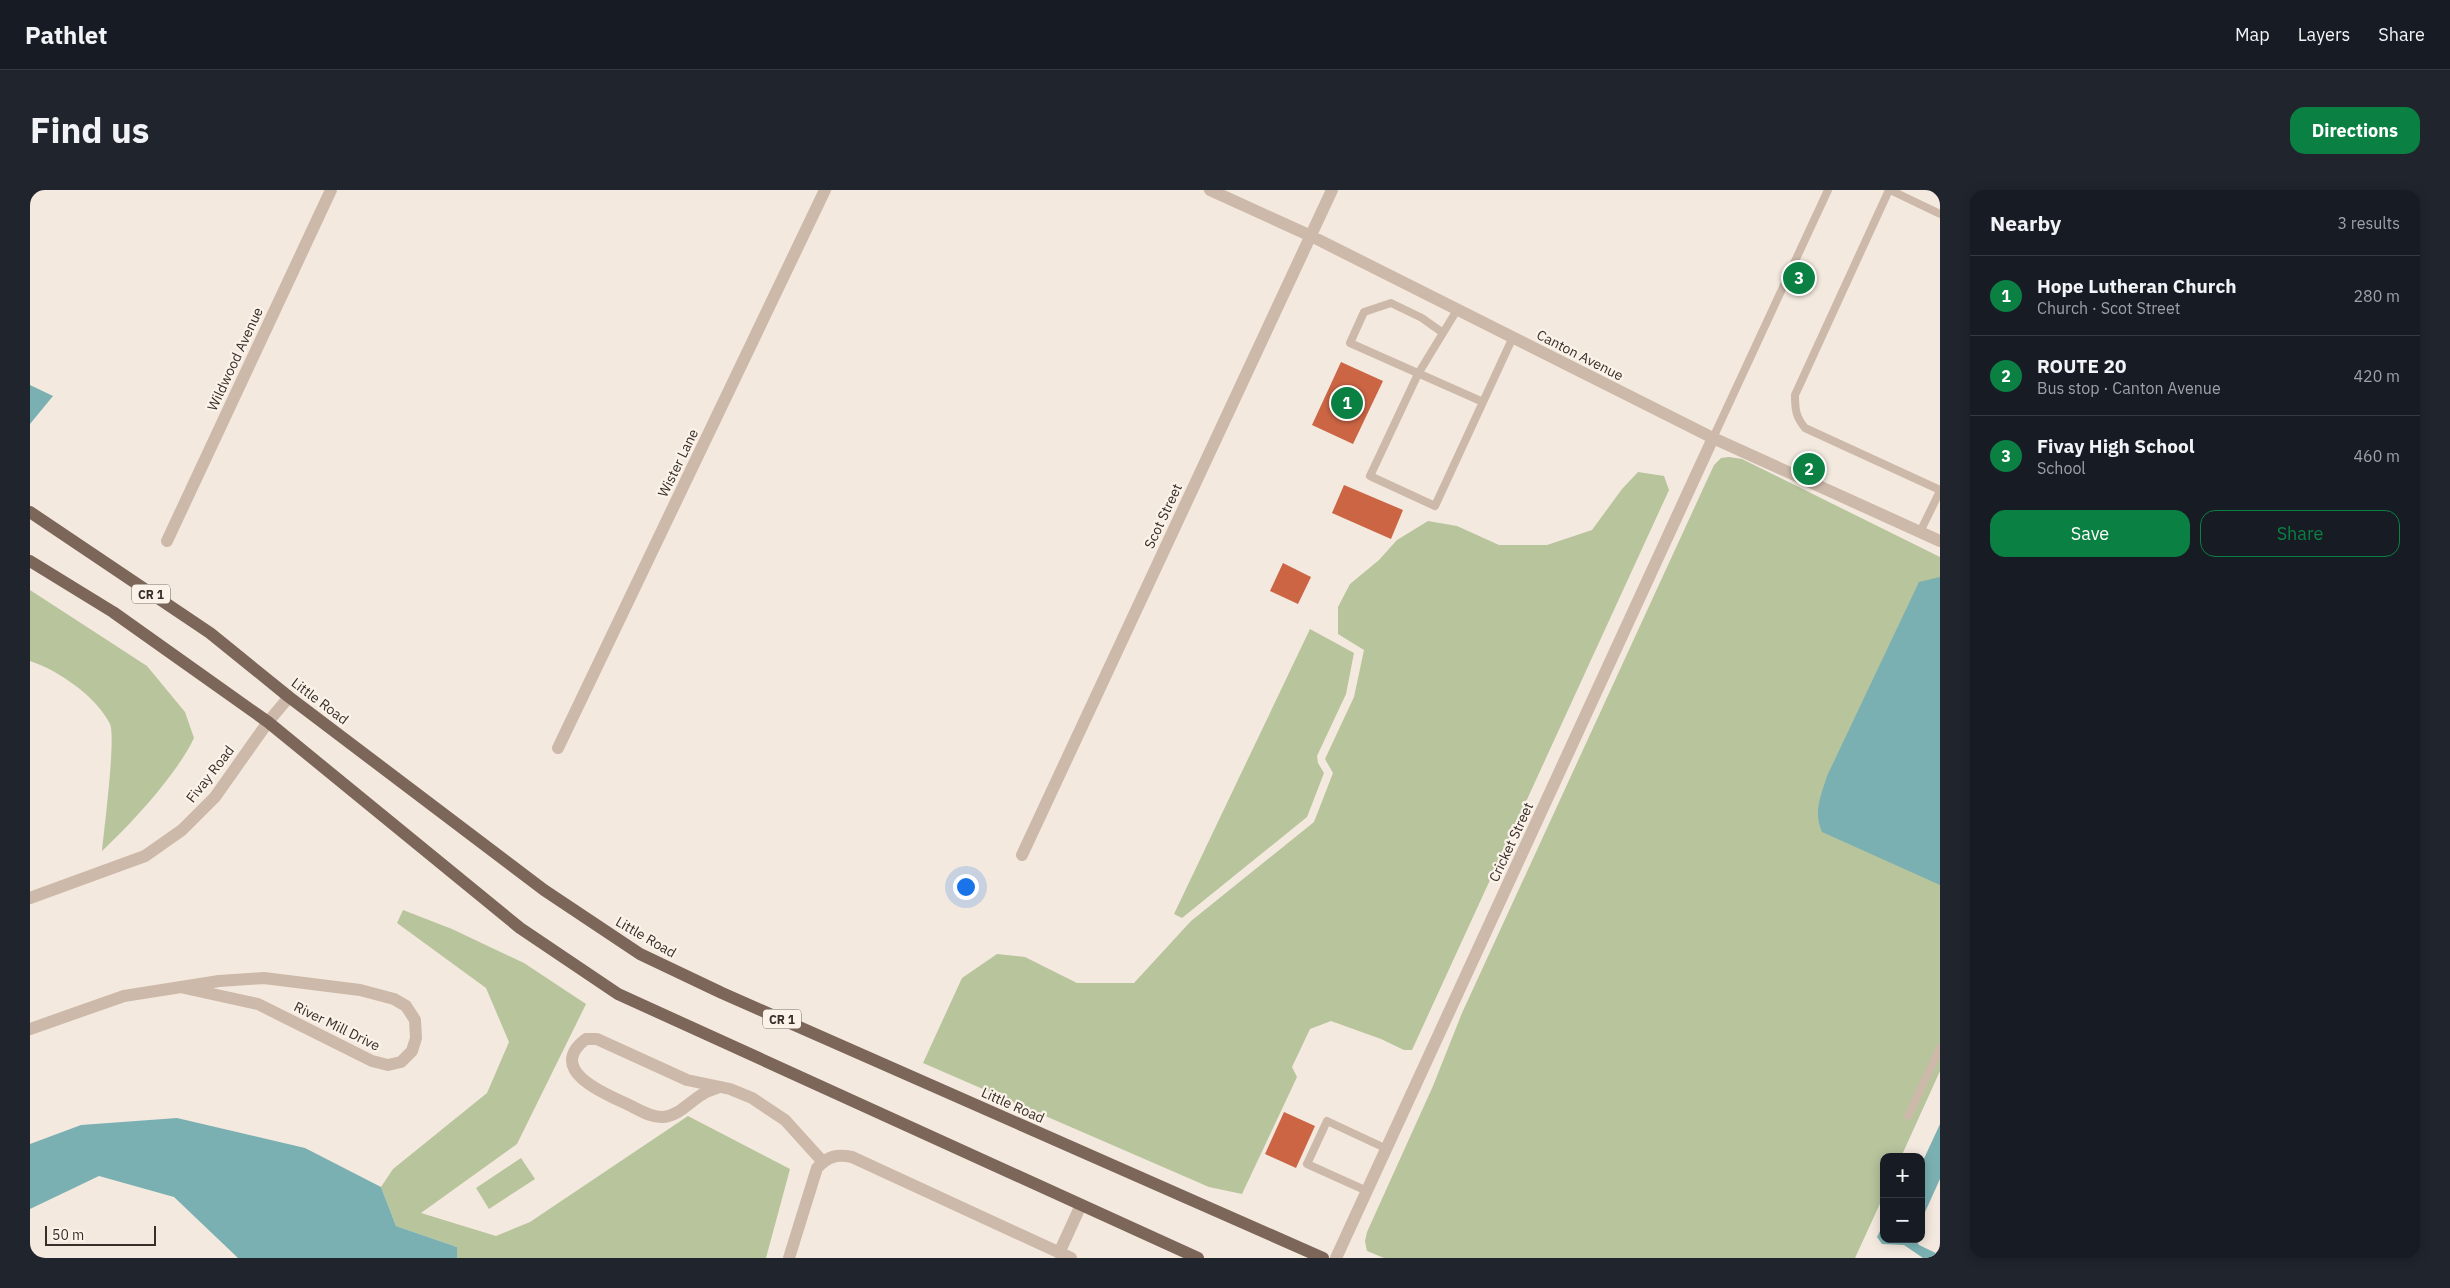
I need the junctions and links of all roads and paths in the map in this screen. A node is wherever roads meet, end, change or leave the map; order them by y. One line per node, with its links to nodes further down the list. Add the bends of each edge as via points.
1 (331, 190): 19 (street, Wildwood Avenue)
2 (825, 190): 23 (street, Wister Lane)
3 (1210, 190): 8 (street, Canton Avenue)
4 (1332, 190): 8 (street, Scot Street)
5 (1889, 190): 7 (lane); 15 (lane, via 1795,395 1794,408 1797,418 1806,428)
6 (1829, 191): 14 (lane)
7 (1940, 214)
8 (1311, 236): 9 (street, Canton Avenue); 24 (street, Scot Street)
9 (1457, 310): 10 (lane); 11 (street, Canton Avenue)
10 (1443, 333): 12 (lane); 12 (lane, via 1391,303 1364,312 1350,343)
11 (1513, 338): 13 (lane); 14 (street, Canton Avenue)
12 (1418, 374): 13 (lane); 13 (lane, via 1370,476 1435,506)
13 (1483, 402)
14 (1713, 438): 17 (street, Canton Avenue); 31 (street, Cricket Street)
15 (1940, 491): 17 (lane)
16 (30, 512): 21 (main road, Little Road / CR 1, via 210,633)
17 (1920, 532): 18 (street, Canton Avenue)
18 (1940, 540)
19 (167, 542)
20 (30, 561): 22 (main road, CR 1, via 113,612)
21 (289, 697): 22 (street, Fivay Road); 38 (main road, Little Road / CR 1, via 544,890 640,954)
22 (268, 722): 25 (street, Fivay Road, via 215,797 182,830 146,856); 34 (main road, CR 1, via 520,928 618,994)
23 (558, 748)
24 (1022, 855)
25 (30, 898)
26 (180, 987): 26 (street, River Mill Drive, via 258,1004 341,1046 388,1065 401,1062 412,1051 416,1038 415,1020 406,1006 394,999 360,990 264,978); 27 (street, River Mill Drive, via 124,996)
27 (30, 1029)
28 (1940, 1048): 30 (lane)
29 (717, 1088): 29 (street, via 687,1080 597,1040 586,1039 574,1050 571,1058 574,1069 598,1091 653,1116 664,1118); 32 (street, via 752,1098 768,1107 785,1120)
30 (1908, 1116)
31 (1387, 1149): 33 (street, Cricket Street); 33 (lane, via 1327,1121 1308,1164)
32 (823, 1162): 35 (street, via 839,1154 852,1157); 36 (street, via 817,1168)
33 (1367, 1191): 39 (street, Cricket Street)
34 (1081, 1205): 35 (street); 37 (main road, CR 1)
35 (1065, 1255)
36 (789, 1258)
37 (1198, 1258)
38 (1323, 1258)
39 (1336, 1258)

